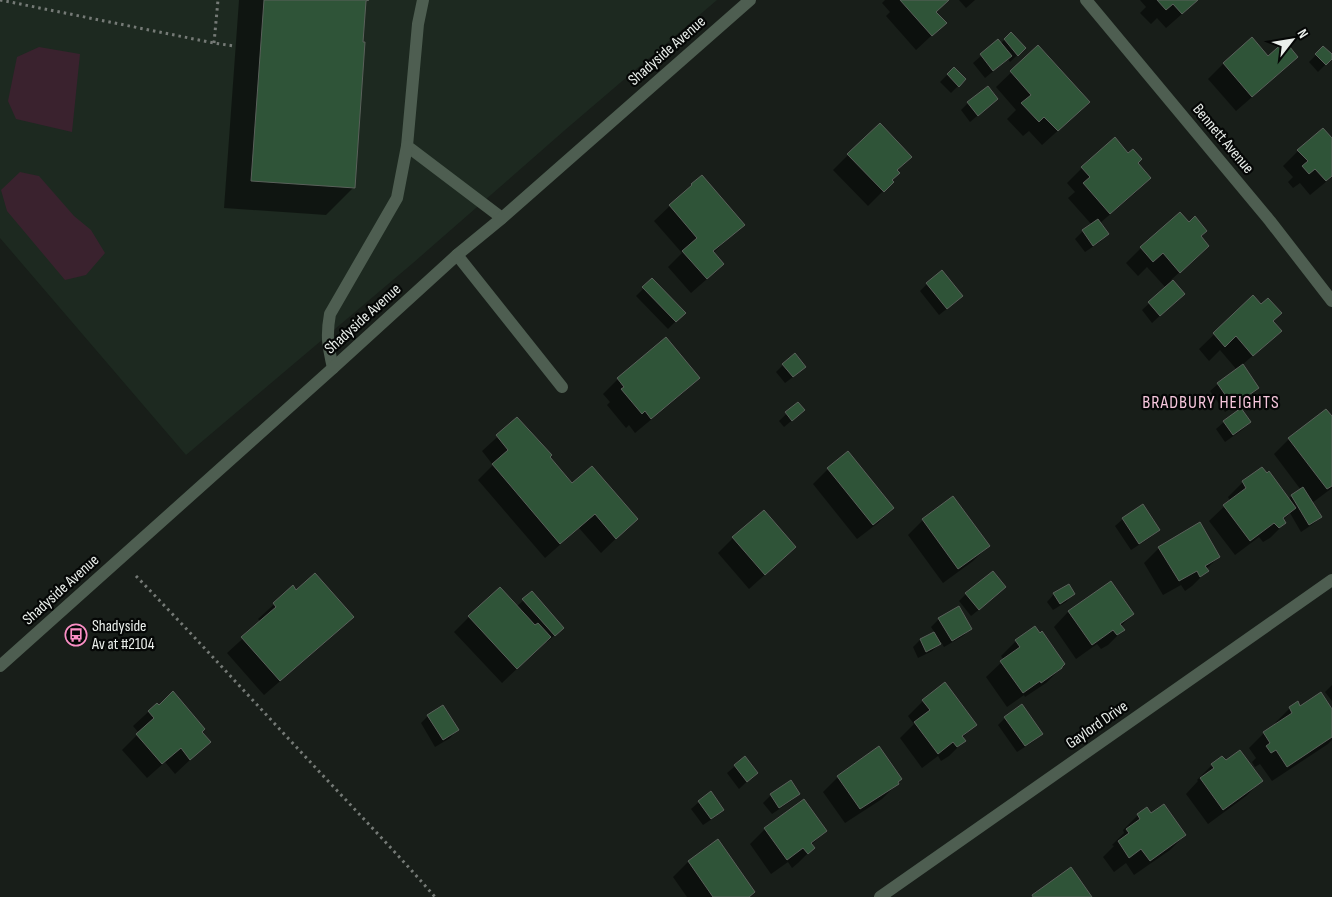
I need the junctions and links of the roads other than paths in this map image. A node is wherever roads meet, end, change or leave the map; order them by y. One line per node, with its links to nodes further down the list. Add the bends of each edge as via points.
1 (423, 0): 4 (street)
2 (750, 0): 5 (street, Shadyside Avenue)
3 (1086, 0): 7 (street, Bennett Avenue, via 1270,221)
4 (407, 146): 5 (street); 8 (street, via 397,198 330,314 327,330)
5 (502, 218): 6 (street, Shadyside Avenue)
6 (457, 255): 8 (street, Shadyside Avenue); 9 (street)
7 (1332, 301)
8 (333, 368): 11 (street, Shadyside Avenue)
9 (562, 387)
10 (1332, 580): 12 (street, Gaylord Drive)
11 (0, 666)
12 (880, 897)

